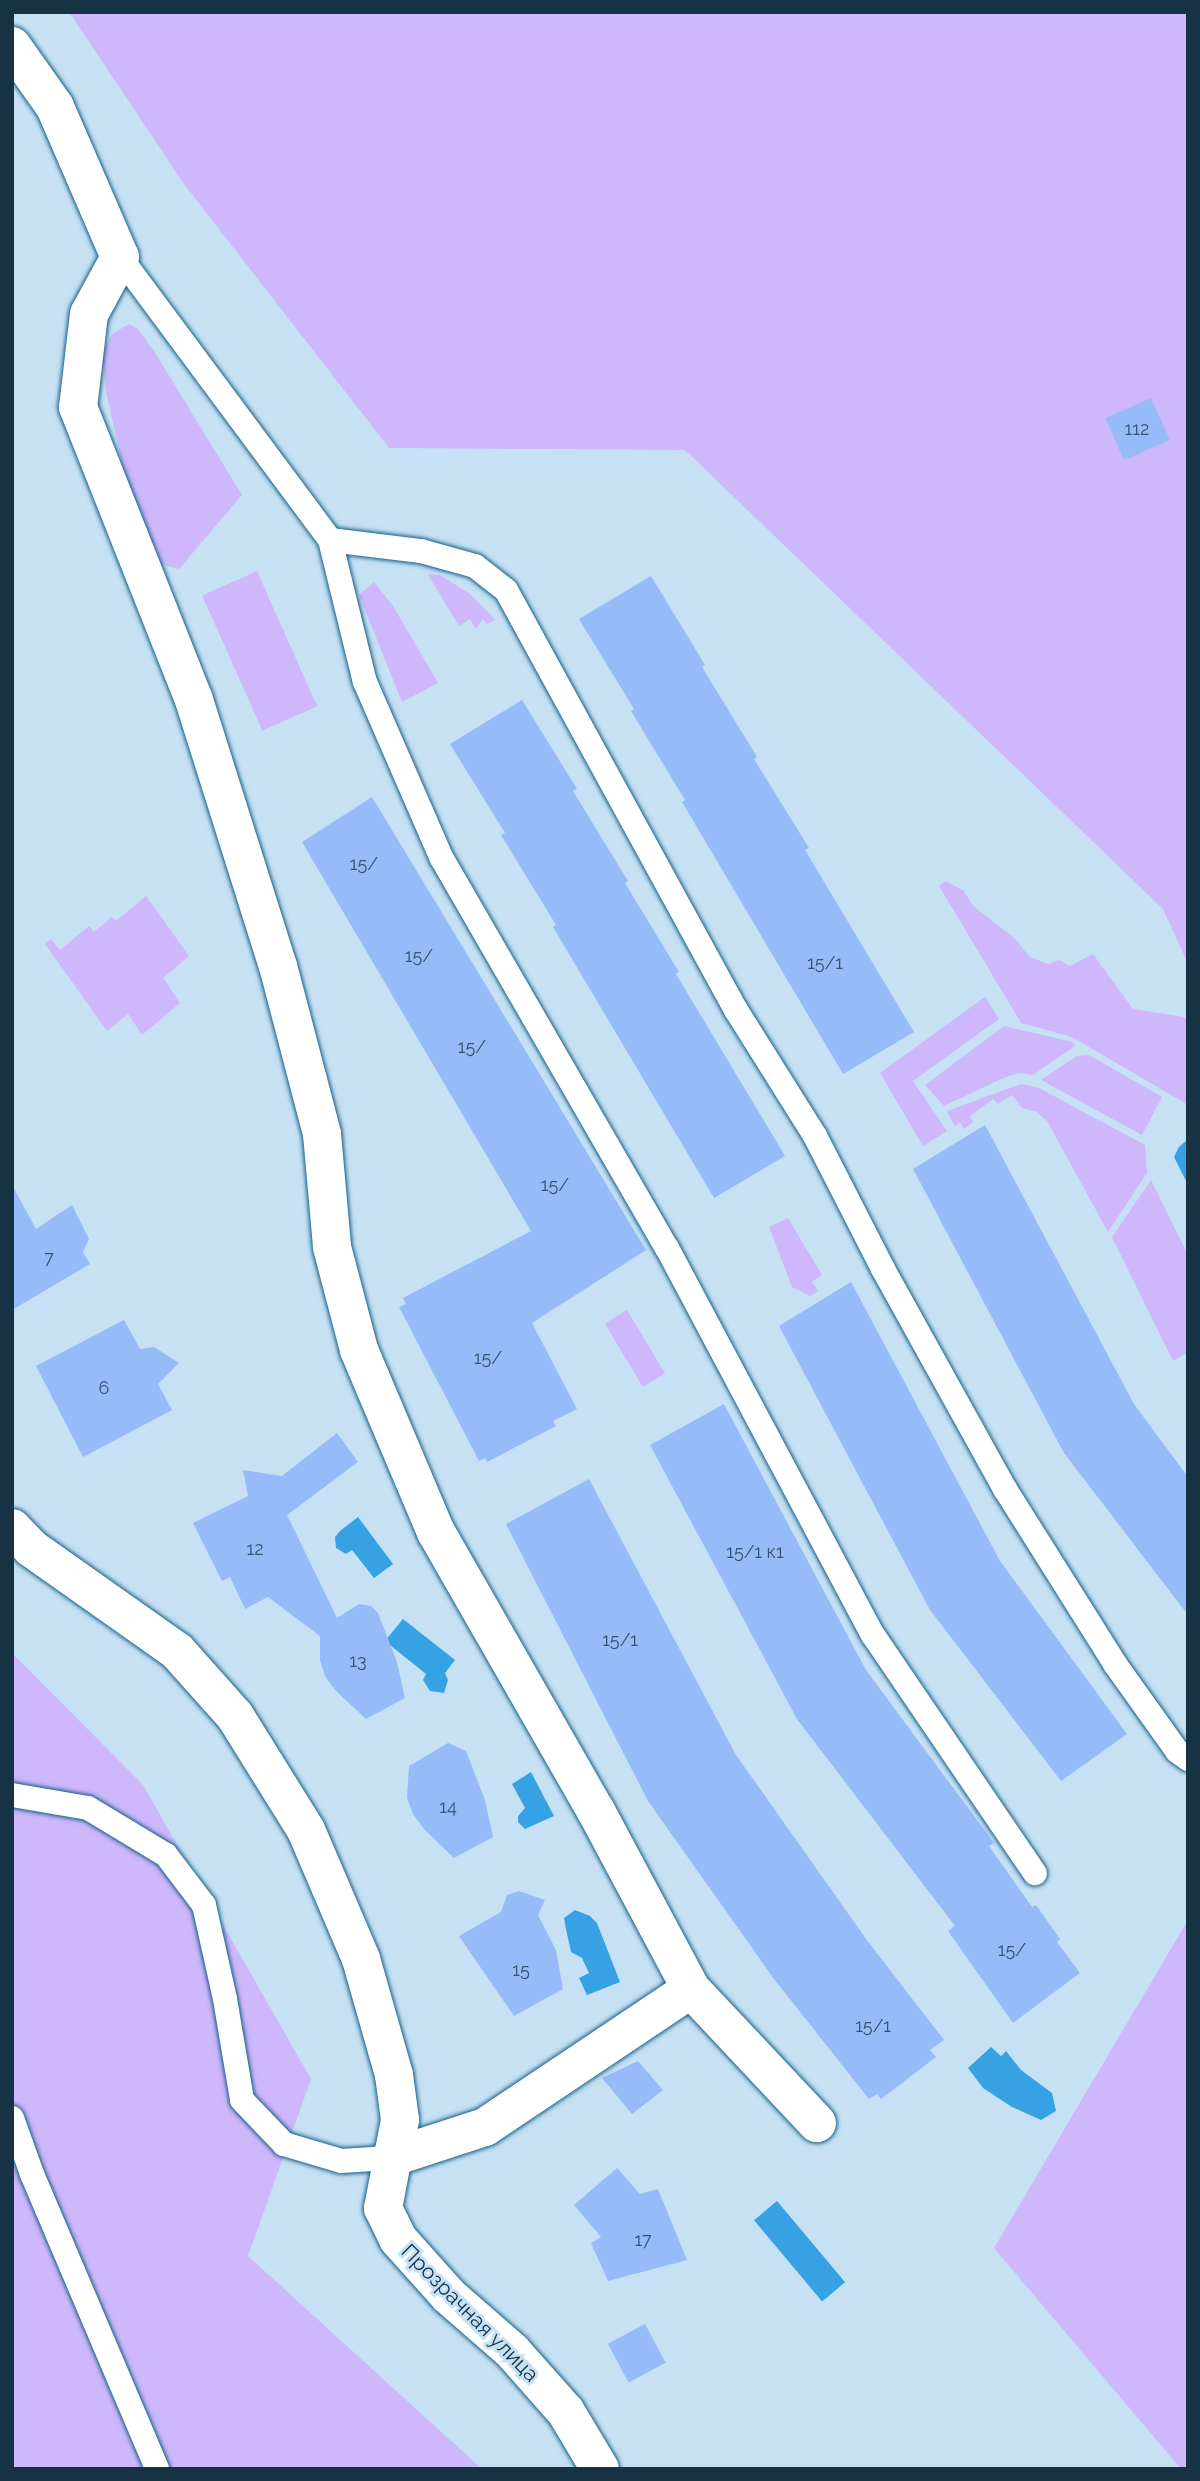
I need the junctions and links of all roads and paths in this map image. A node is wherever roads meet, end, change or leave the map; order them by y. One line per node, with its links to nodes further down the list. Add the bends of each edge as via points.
1 (12, 46): 2 (street, via 55,107)
2 (120, 257): 3 (lane); 8 (street, via 89,314 78,407 194,700 278,966 322,1134 332,1247 359,1350 436,1532 596,1811)
3 (330, 540): 5 (lane, via 421,551 475,566 506,590 736,1010 816,1136 883,1269 1005,1489 1115,1664 1177,1751); 7 (lane, via 365,682 441,857 667,1248 873,1635)
4 (12, 1528): 11 (street, Прозрачная улица, via 31,1548 177,1651 234,1716 306,1830 361,1959 394,2075 400,2120)
5 (1188, 1759)
6 (12, 1795): 11 (lane, via 88,1808 166,1855 204,1905 242,2100 284,2144 341,2161)
7 (1035, 1873)
8 (691, 1989): 10 (street); 11 (street, via 485,2127)
9 (12, 2118): 12 (lane)
10 (817, 2123)
11 (390, 2158): 13 (street, Прозрачная улица, via 383,2208 398,2239 449,2296 512,2351 566,2412)
12 (157, 2469)
13 (600, 2469)

